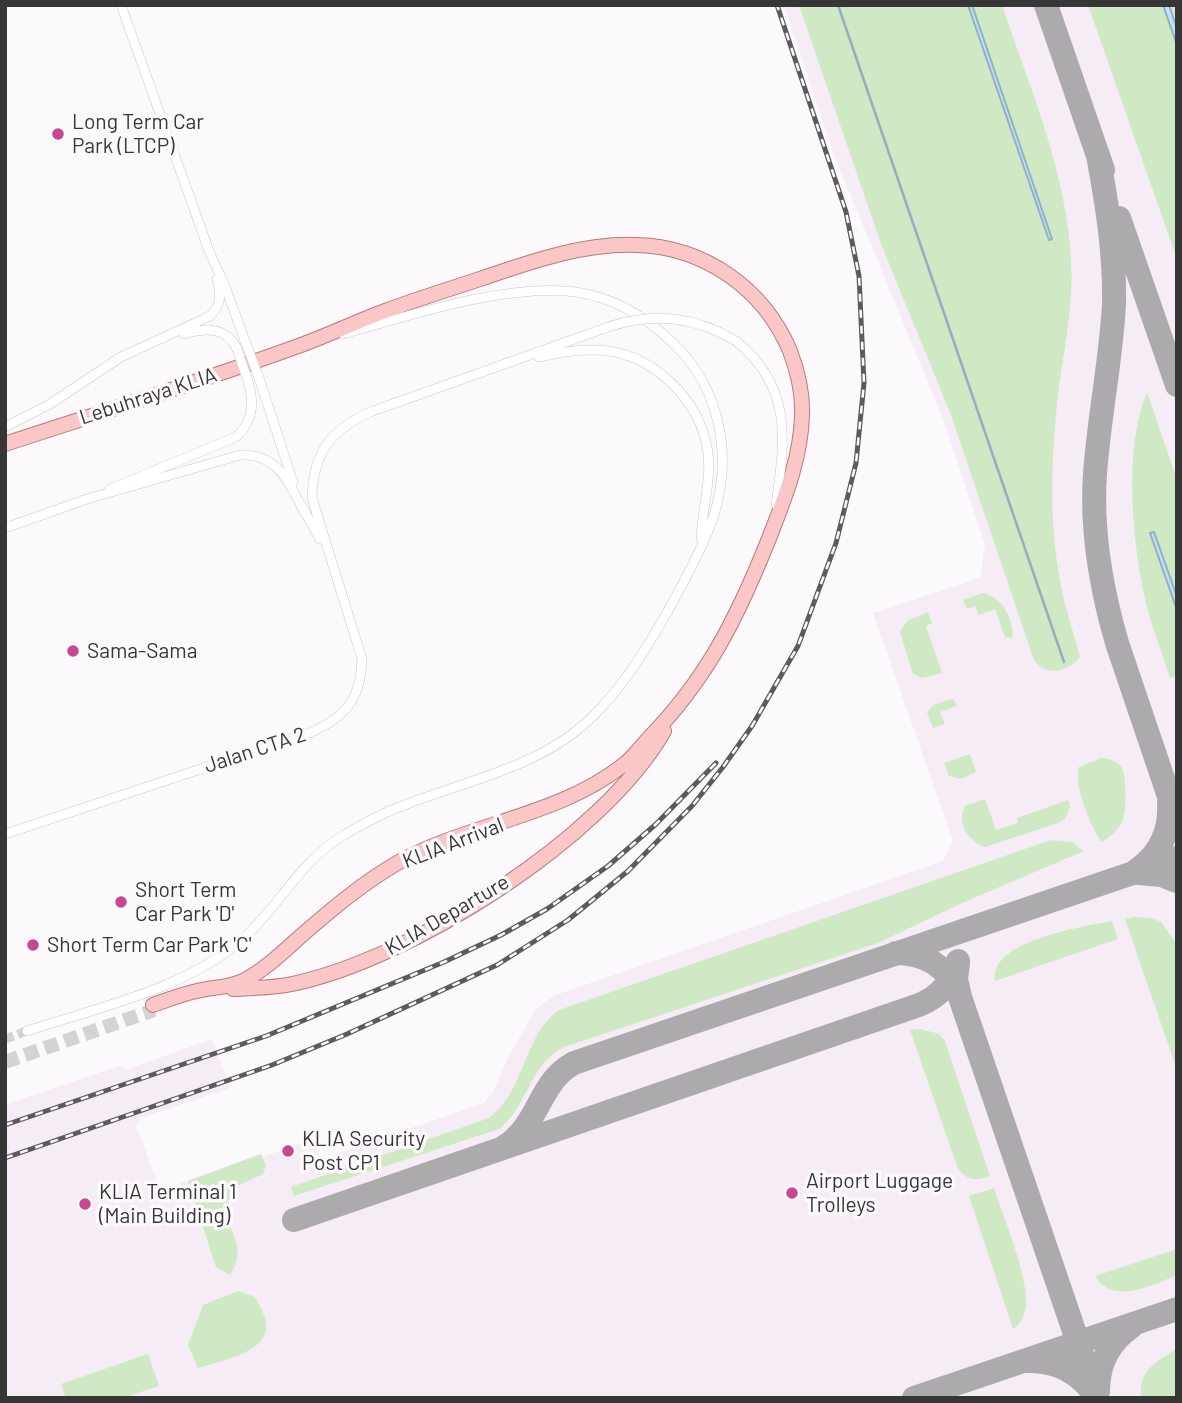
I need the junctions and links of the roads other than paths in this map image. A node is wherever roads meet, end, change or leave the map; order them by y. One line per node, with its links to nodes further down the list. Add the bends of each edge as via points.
1 (121, 5): 2 (street)
2 (209, 251): 3 (street, via 220,291 219,306 205,319); 9 (street, bridge, via 246,341)
3 (162, 340): 6 (street, via 121,357 50,404); 8 (street, bridge, via 212,329 229,337 253,398 247,425 236,437)
4 (291, 349): 7 (main road, Lebuhraya KLIA); 10 (main road, Lebuhraya KLIA, via 387,311 565,253 633,244 692,255 728,274 757,300 781,333 797,373 801,431); 12 (street, via 400,318 521,292 574,292 631,309 656,326 691,363 719,421 721,483 713,519)
5 (499, 367): 10 (street, bridge, via 642,318 677,318 711,327 736,341 765,371 781,406 783,443); 12 (street, via 595,350 625,355 661,374 686,400 706,442); 13 (street, via 360,416 331,438 318,459 312,484 315,513)
6 (5, 427)
7 (5, 444)
8 (87, 499): 9 (street, via 249,454 280,470); 11 (street)
9 (303, 510): 13 (street)
10 (774, 526): 14 (main road, Lebuhraya KLIA, via 742,604 698,682)
11 (5, 528)
12 (701, 544): 17 (street, via 660,624 625,677 571,735 543,753 403,805 340,837 315,857 249,933 194,972)
13 (329, 555): 15 (street, Jalan CTA 2, via 362,659 358,690 341,715 309,733)
14 (676, 710): 16 (main road, KLIA Arrival, via 623,765 586,788 533,813 401,862 355,892 246,979 185,994); 16 (main road, KLIA Departure, via 641,768 616,795 561,843 463,911 370,958 291,984 229,989)
15 (6, 833)
16 (153, 1008)
17 (27, 1031)

